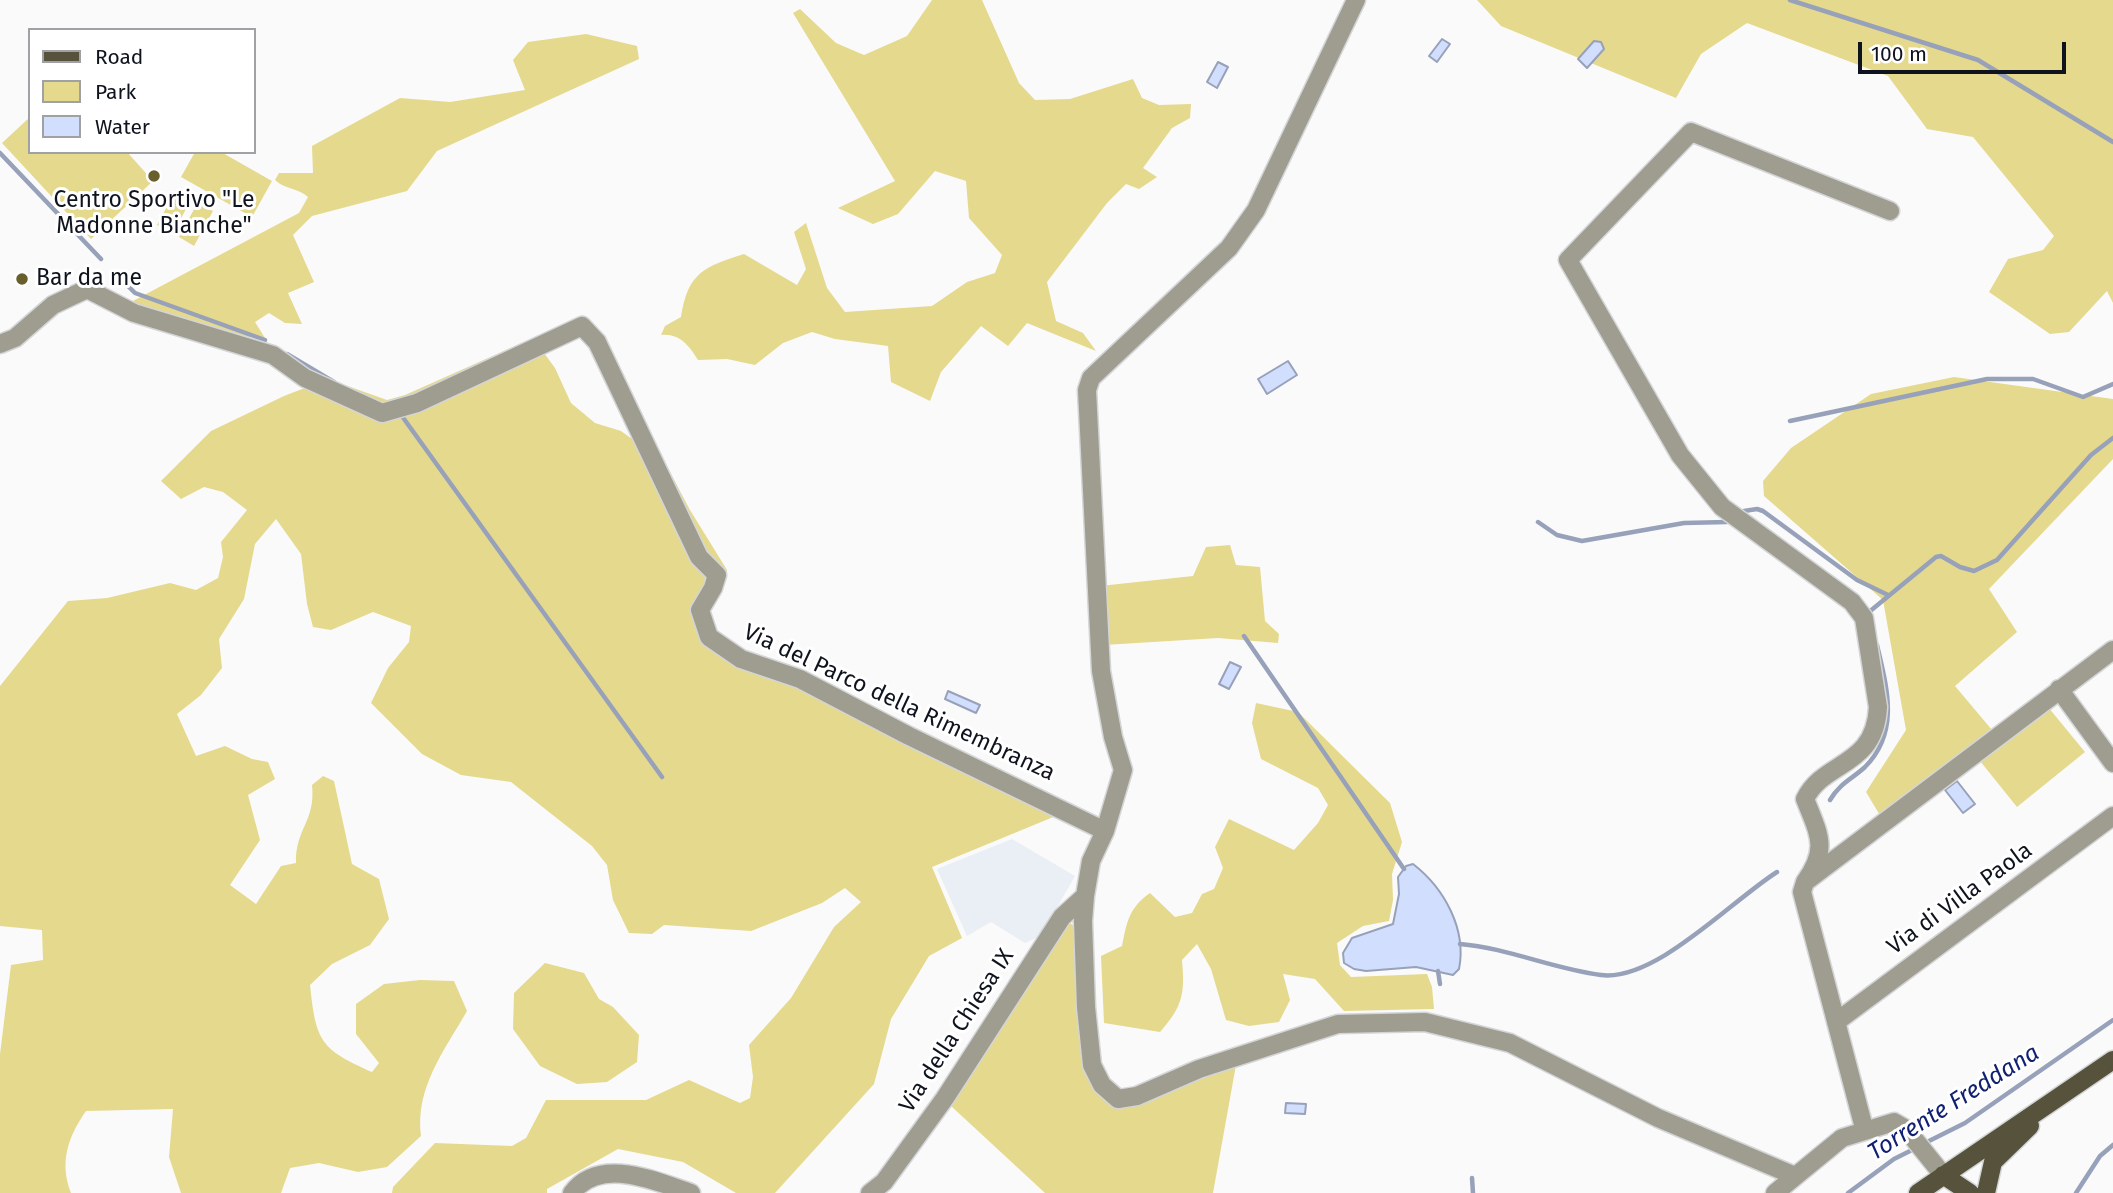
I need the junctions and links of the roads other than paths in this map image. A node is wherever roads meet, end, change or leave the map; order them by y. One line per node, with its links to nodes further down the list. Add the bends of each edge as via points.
1 (1356, 0): 8 (street, via 1256,210 1229,248 1091,378 1087,390 1101,671 1123,769)
2 (1890, 211): 9 (street, via 1691,132 1567,260 1680,455 1722,507 1852,602 1864,618 1877,721 1859,754 1810,788 1805,799 1822,848)
3 (0, 344): 8 (street, Via del Parco della Rimembranza, via 15,338 53,305 87,289 134,313 274,355 305,378 382,413 417,403 582,326 597,342 699,558 717,575 699,610 709,637 741,659 800,679)
4 (2113, 650): 5 (street)
5 (2059, 689): 6 (street); 9 (street)
6 (2113, 763)
7 (2113, 816): 11 (street, Via di Villa Paola)
8 (1105, 831): 10 (street, via 1091,861)
9 (1805, 882): 11 (street, via 1802,892)
10 (1085, 897): 15 (street, via 1086,1007 1092,1065 1102,1085 1118,1100 1338,1024 1425,1023 1510,1042 1658,1118); 19 (street, Via della Chiesa IX, via 1062,917 945,1098 884,1182)
11 (1836, 1022): 14 (street)
12 (2113, 1060): 13 (main road)
13 (2066, 1091): 16 (main road); 23 (main road, via 1993,1162)
14 (1864, 1128): 15 (street, via 1842,1138); 16 (street, via 1894,1122 1906,1129)
15 (1795, 1177): 20 (street)
16 (1940, 1177): 21 (main road); 22 (main road)
17 (572, 1193): 18 (street, via 600,1175 630,1173)
18 (691, 1193)
19 (870, 1193)
20 (1775, 1193)
21 (1918, 1193)
22 (1970, 1193)
23 (1986, 1193)

